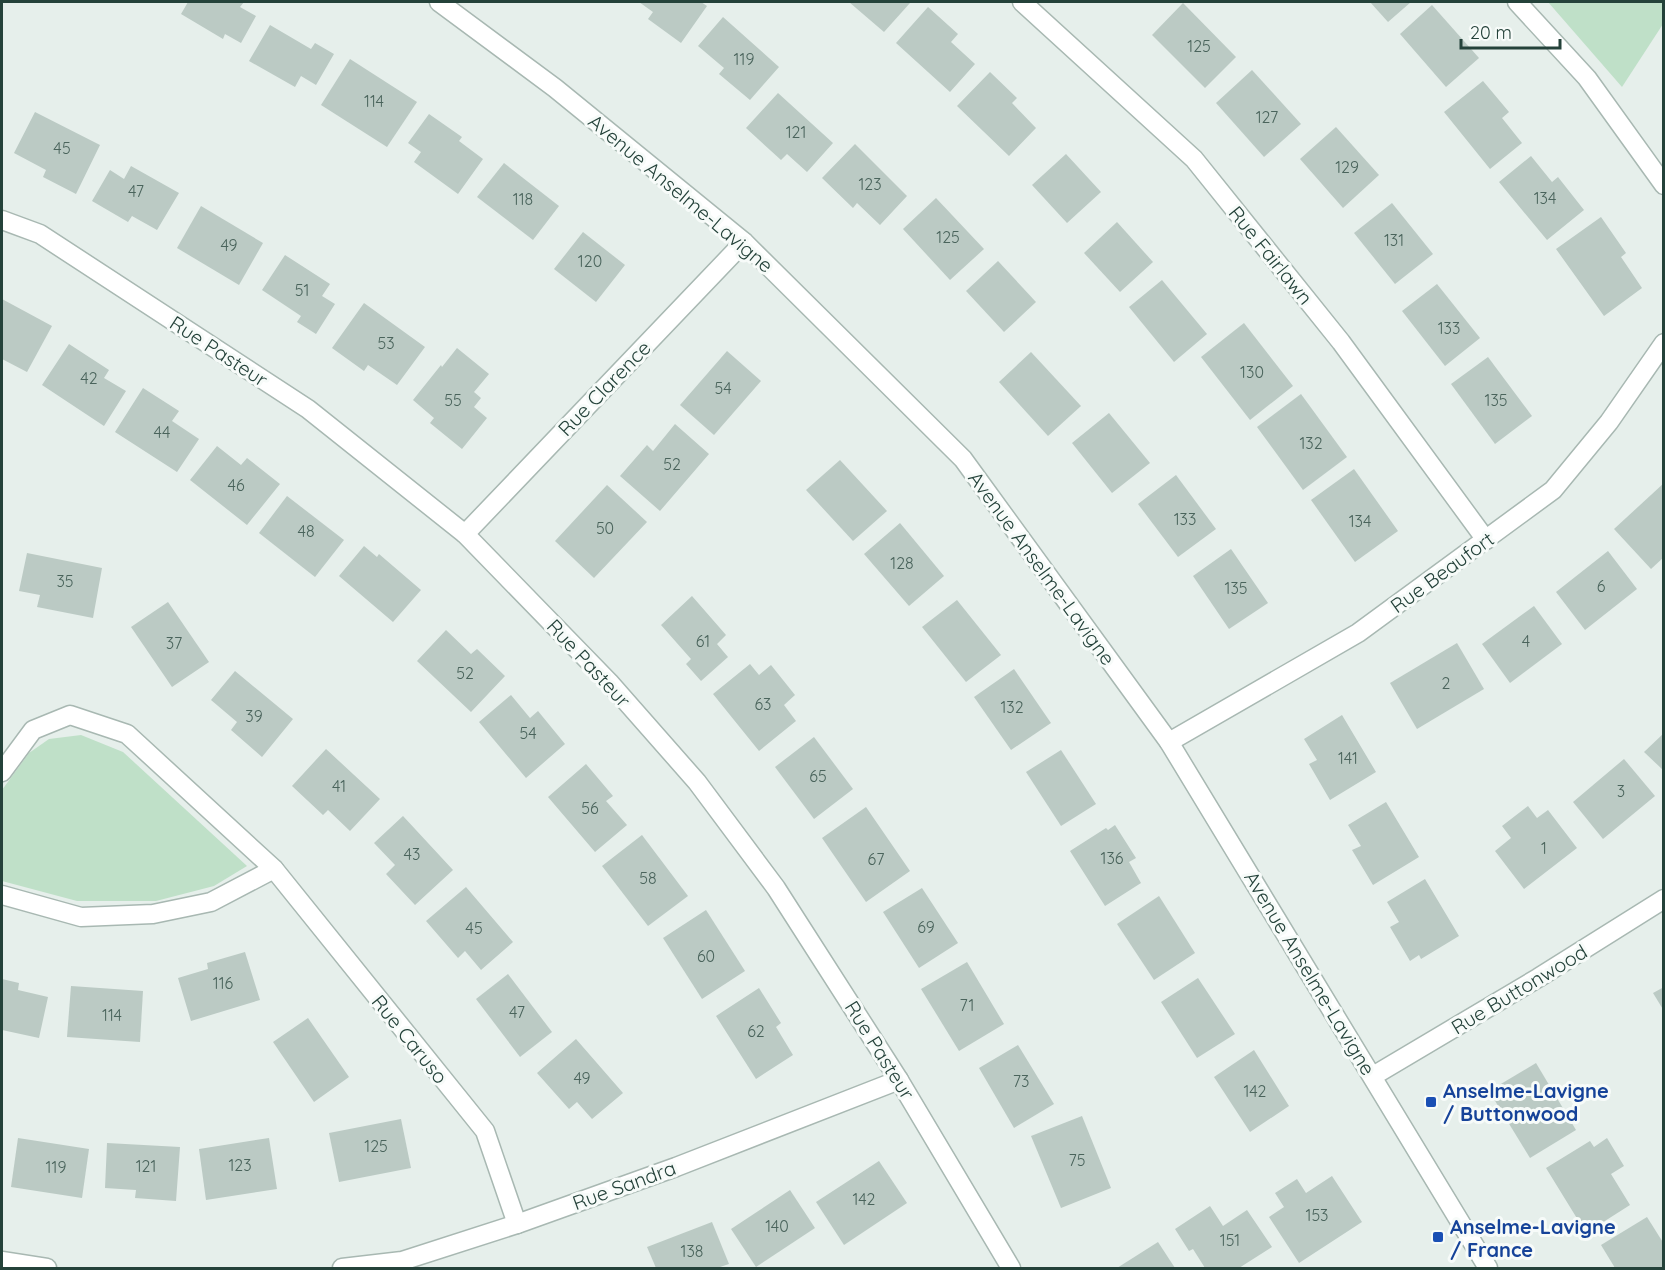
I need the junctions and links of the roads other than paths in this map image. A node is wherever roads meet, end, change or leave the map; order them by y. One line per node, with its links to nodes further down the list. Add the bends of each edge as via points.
1 (439, 2): 6 (street, Avenue Anselme-Lavigne, via 555,88)
2 (1022, 2): 9 (street, Rue Fairlawn, via 1194,159 1341,342)
3 (1517, 2): 4 (street, via 1587,78)
4 (1664, 184)
5 (2, 219): 8 (street, Rue Pasteur, via 40,234 308,409)
6 (744, 242): 8 (street, Rue Clarence); 10 (street, Avenue Anselme-Lavigne, via 963,459)
7 (1664, 342): 9 (street, Rue Beaufort, via 1609,422 1552,490)
8 (465, 534): 16 (street, Rue Pasteur, via 609,682 697,782 776,888)
9 (1486, 540): 10 (street, Rue Beaufort, via 1358,633)
10 (1169, 742): 15 (street, Avenue Anselme-Lavigne)
11 (2, 772): 12 (street, Rue Caruso, via 33,730 70,716 127,735)
12 (274, 869): 13 (street, via 211,902 153,914 81,917); 17 (street, Rue Caruso, via 485,1131)
13 (2, 896)
14 (1664, 899): 15 (street, Rue Buttonwood)
15 (1373, 1076): 19 (street, Avenue Anselme-Lavigne)
16 (899, 1080): 17 (street, Rue Sandra); 22 (street, Rue Pasteur)
17 (517, 1224): 21 (street, Rue Sandra, via 402,1261)
18 (2, 1261): 20 (street)
19 (1486, 1268)
20 (47, 1269)
21 (342, 1269)
22 (1011, 1269)

